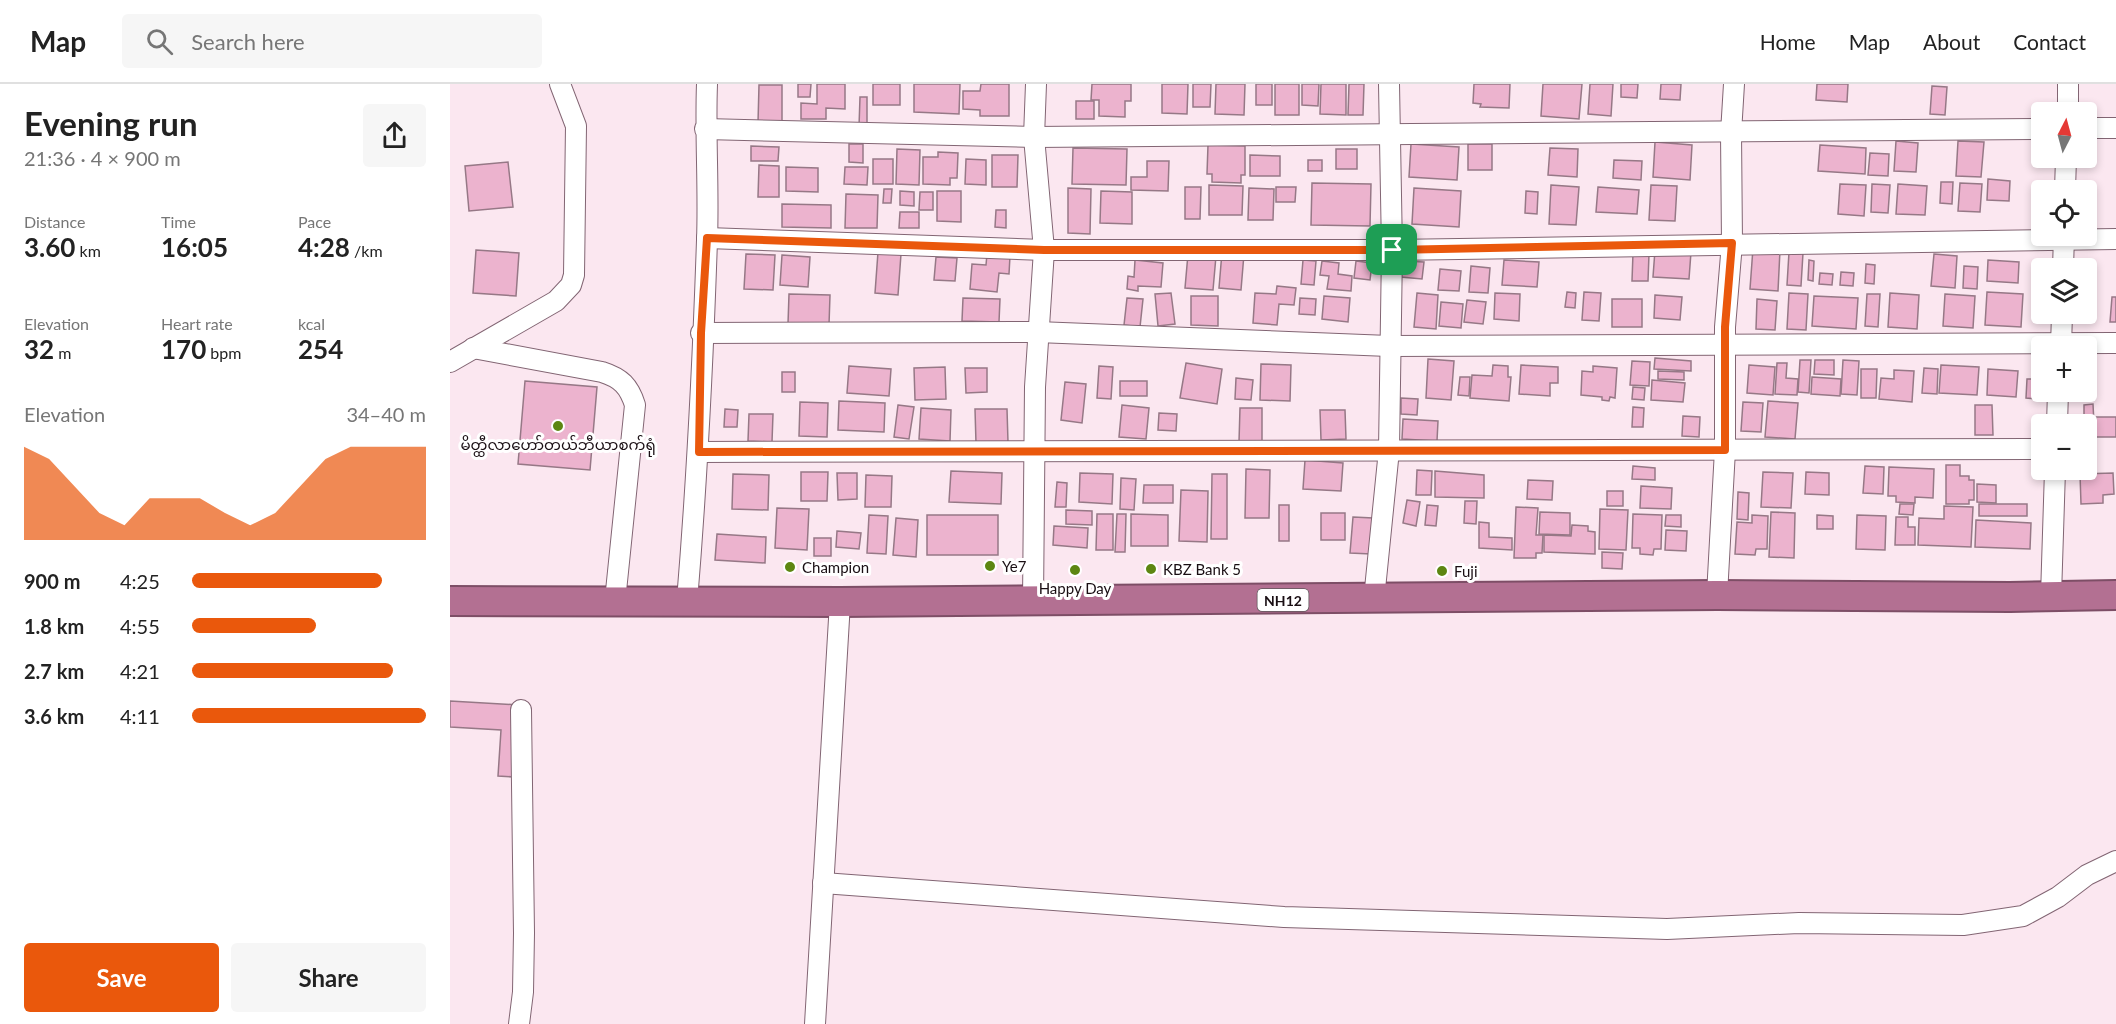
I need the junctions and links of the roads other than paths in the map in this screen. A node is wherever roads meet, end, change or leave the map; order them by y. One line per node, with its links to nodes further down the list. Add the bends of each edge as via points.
1 (560, 84): 29 (street, via 576,126 571,285 556,301)
2 (707, 84): 10 (street)
3 (1036, 84): 14 (street)
4 (1389, 84): 12 (street)
5 (1734, 84): 13 (street)
6 (2068, 84): 7 (street)
7 (2068, 102)
8 (2097, 128): 9 (street)
9 (2116, 128)
10 (705, 129): 14 (street); 15 (street)
11 (2031, 129): 13 (street)
12 (1391, 133): 13 (street); 14 (street); 21 (street)
13 (1731, 133): 19 (street)
14 (1034, 137): 20 (street)
15 (707, 238): 20 (street); 23 (street)
16 (2031, 238): 19 (street)
17 (2097, 238): 18 (street)
18 (2116, 238)
19 (1732, 243): 21 (street); 28 (street)
20 (1044, 250): 21 (street); 22 (street)
21 (1392, 250): 27 (street)
22 (1037, 332): 23 (street); 27 (street); 34 (street)
23 (701, 333): 35 (street)
24 (2097, 343): 25 (street)
25 (2116, 343)
26 (2031, 344): 28 (street)
27 (1389, 345): 28 (street); 32 (street)
28 (1725, 345): 33 (street)
29 (473, 348): 30 (street); 42 (street, via 602,372 617,377 630,389 635,405)
30 (450, 362)
31 (2031, 448): 33 (street)
32 (1389, 450): 33 (street); 34 (street); 40 (street)
33 (1725, 450): 37 (street)
34 (1035, 451): 35 (street); 44 (street)
35 (699, 452): 43 (street)
36 (2055, 480): 39 (street)
37 (1717, 595): 39 (highway, NH12); 40 (highway, NH12)
38 (2116, 595): 39 (highway, NH12)
39 (2051, 596)
40 (1374, 599): 44 (highway, NH12)
41 (450, 601): 42 (highway, NH12)
42 (615, 601): 43 (highway, NH12)
43 (687, 601): 45 (highway, NH12)
44 (1032, 601): 45 (highway, NH12)
45 (840, 602): 48 (street)
46 (521, 710): 49 (street, via 524,933)
47 (2116, 861): 48 (street, via 2023,916 1963,925 1799,923 1666,929 1296,917)
48 (823, 883): 50 (street)
49 (519, 1024)
50 (815, 1024)

